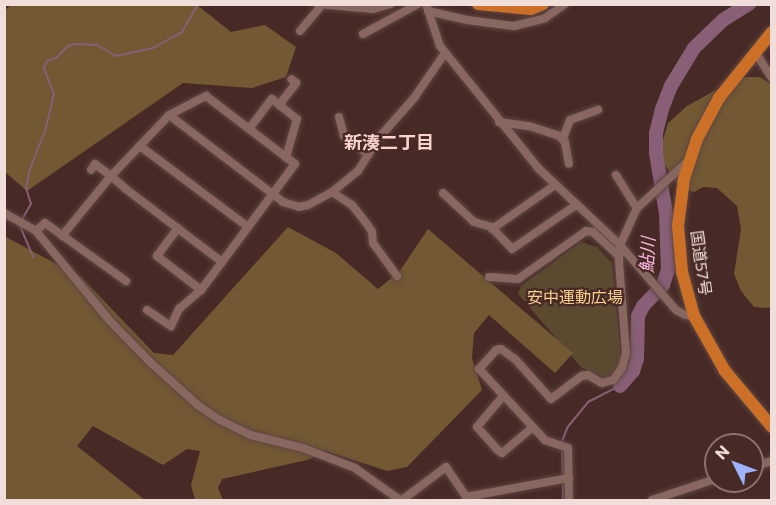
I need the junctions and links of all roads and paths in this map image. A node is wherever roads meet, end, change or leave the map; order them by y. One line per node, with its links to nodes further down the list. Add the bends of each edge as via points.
1 (390, 4): 6 (street, via 373,9)
2 (418, 4): 10 (street)
3 (478, 4): 4 (highway, via 531,9)
4 (543, 4)
5 (565, 4): 7 (street, via 545,18 514,26 467,20)
6 (320, 5): 8 (street)
7 (427, 8): 12 (street, via 436,39)
8 (300, 31)
9 (771, 32): 11 (highway, 国道57号)
10 (363, 34)
11 (755, 52): 13 (street); 25 (highway, 国道57号, via 719,98)
12 (445, 53): 19 (street); 23 (street)
13 (771, 78)
14 (291, 79): 15 (street, via 296,83)
15 (279, 105): 20 (street, via 272,99); 24 (street, via 297,119)
16 (598, 110): 21 (street, via 570,120)
17 (169, 115): 20 (street, via 206,96); 22 (street); 33 (street)
18 (339, 117): 23 (street, via 344,136)
19 (499, 122): 21 (street, via 548,131); 30 (street)
20 (249, 129): 24 (street)
21 (563, 139): 26 (street)
22 (140, 146): 29 (street); 37 (street)
23 (369, 155): 31 (street, via 354,175)
24 (286, 157): 33 (street, via 295,164)
25 (689, 160): 35 (street); 50 (highway, 国道57号, via 678,225 682,272)
26 (569, 164)
27 (90, 170): 29 (street, via 95,164)
28 (616, 175): 35 (street)
29 (111, 176): 38 (street); 41 (street)
30 (555, 185): 34 (street); 39 (street)
31 (332, 192): 33 (street, via 299,207); 45 (street, via 352,205 367,224 373,243)
32 (443, 193): 39 (street, via 474,222)
33 (272, 195): 37 (street)
34 (576, 205): 39 (street, via 514,249); 42 (street)
35 (637, 208): 42 (street)
36 (4, 213): 40 (street)
37 (248, 227): 44 (street)
38 (178, 228): 44 (street); 48 (street, via 154,254)
39 (492, 229)
40 (36, 231): 41 (street, via 45,222); 56 (street, via 109,320 199,406 250,435 303,448 355,468)
41 (62, 236): 47 (street)
42 (620, 245): 43 (street); 50 (street, via 680,314)
43 (619, 256): 46 (street, via 586,231 518,279); 51 (street, via 626,353 618,374 605,384 582,376 551,399 515,359 498,349 479,370)
44 (222, 262): 48 (street)
45 (397, 276)
46 (489, 277)
47 (126, 281)
48 (201, 290): 49 (street, via 179,309 171,326)
49 (147, 310)
50 (694, 316): 53 (highway, 国道57号, via 719,363)
51 (503, 396): 52 (street); 52 (street, via 477,427 498,450 502,453)
52 (533, 426): 54 (street, via 547,442 569,450)
53 (771, 427)
54 (565, 479): 56 (street, via 466,496 446,467); 57 (street)
55 (704, 483): 58 (street)
56 (401, 501)
57 (568, 501)
58 (652, 501)

